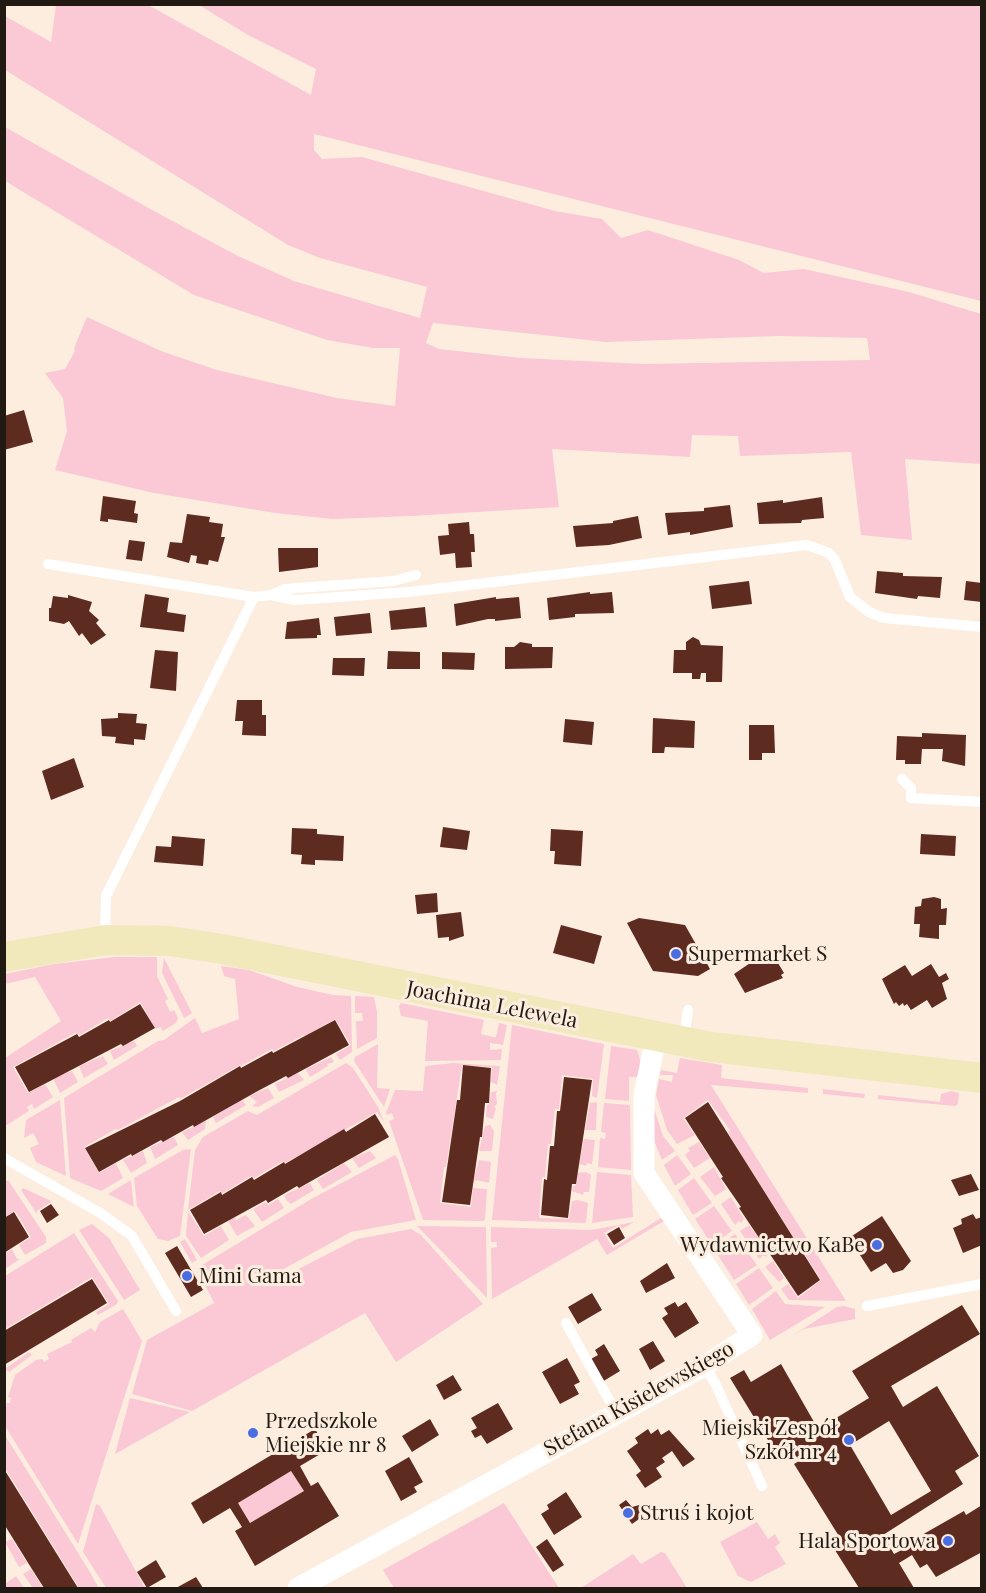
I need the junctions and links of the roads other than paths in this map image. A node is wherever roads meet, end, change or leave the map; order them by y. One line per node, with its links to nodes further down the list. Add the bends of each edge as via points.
1 (48, 564): 4 (lane)
2 (416, 575): 3 (lane, via 393,581 285,589)
3 (271, 595): 4 (lane); 5 (lane, via 295,600 409,592 807,545 829,553 850,597 869,612 884,618)
4 (254, 597): 8 (lane, via 106,896)
5 (981, 627)
6 (902, 779): 7 (lane, via 910,788 911,798)
7 (981, 802)
8 (106, 940): 9 (street, Joachima Lelewela); 11 (street, Joachima Lelewela, via 170,941 222,949)
9 (4, 957)
10 (688, 1010): 11 (lane)
11 (670, 1040): 12 (street, Joachima Lelewela); 18 (street, Stefana Kisielewskiego, via 644,1095 644,1173 752,1335)
12 (981, 1078)
13 (4, 1158): 16 (lane, via 102,1214 132,1236)
14 (981, 1284): 15 (lane)
15 (867, 1306)
16 (176, 1311)
17 (566, 1323): 19 (lane)
18 (704, 1366): 19 (street, Stefana Kisielewskiego); 20 (lane)
19 (616, 1414): 21 (street, Stefana Kisielewskiego)
20 (762, 1486)
21 (298, 1588)

